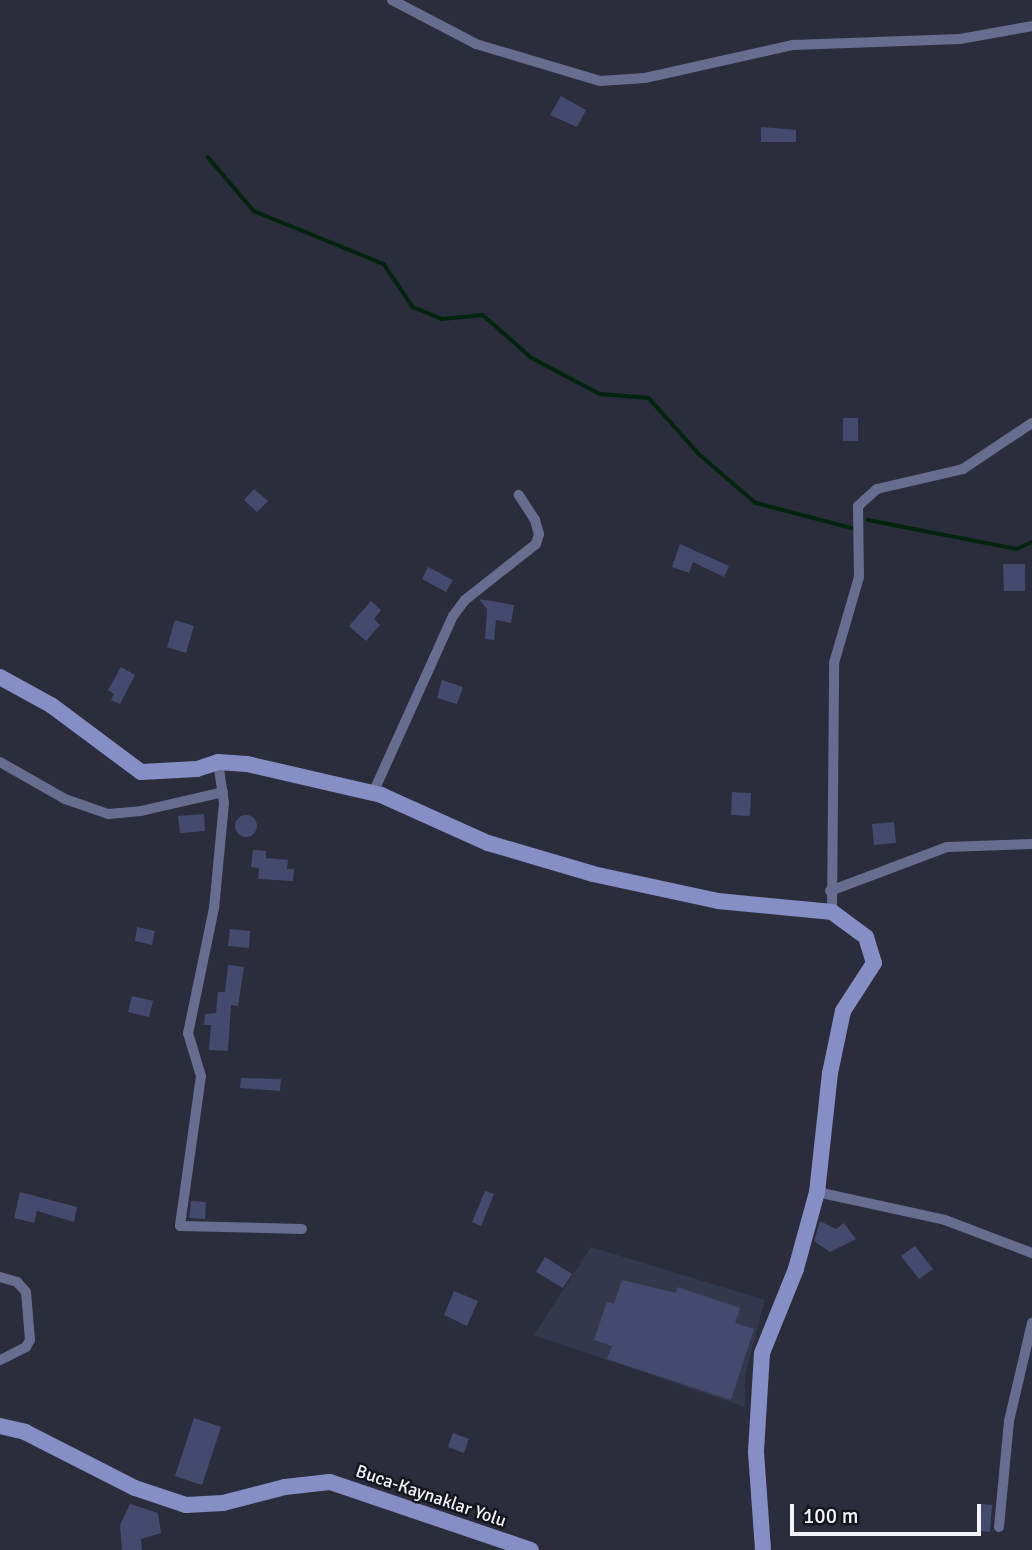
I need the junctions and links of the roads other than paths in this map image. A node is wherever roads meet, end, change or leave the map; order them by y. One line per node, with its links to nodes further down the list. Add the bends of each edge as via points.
1 (392, 0): 2 (street, via 476,44 600,81 645,78 793,45 960,40)
2 (1032, 26)
3 (1032, 423): 11 (street, via 963,469 877,489 858,506 859,577 834,663)
4 (519, 495): 9 (street, via 540,534 536,544 465,600 453,616)
5 (0, 677): 7 (street, via 51,705 141,772 197,769)
6 (0, 762): 8 (street, via 65,799 108,814)
7 (218, 762): 8 (street); 9 (street, via 247,764)
8 (223, 792): 14 (street, via 214,908 188,1033 201,1076 180,1226)
9 (373, 793): 12 (street, via 488,843 593,874 718,901)
10 (1032, 844): 11 (street, via 947,847)
11 (830, 891): 12 (street)
12 (832, 912): 13 (street, via 866,937 874,963 843,1010 830,1073)
13 (817, 1192): 15 (street, via 945,1220); 22 (street, via 796,1269 762,1353 755,1451)
14 (302, 1229)
15 (1032, 1253)
16 (0, 1277): 18 (street, via 17,1282 26,1292 30,1340 26,1347)
17 (1032, 1323): 20 (street, via 1009,1421)
18 (0, 1360)
19 (0, 1426): 21 (street, Buca-Kaynaklar Yolu, via 25,1432 135,1488 186,1504 223,1503 285,1487 330,1482)
20 (999, 1527)
21 (531, 1550)
22 (764, 1550)

